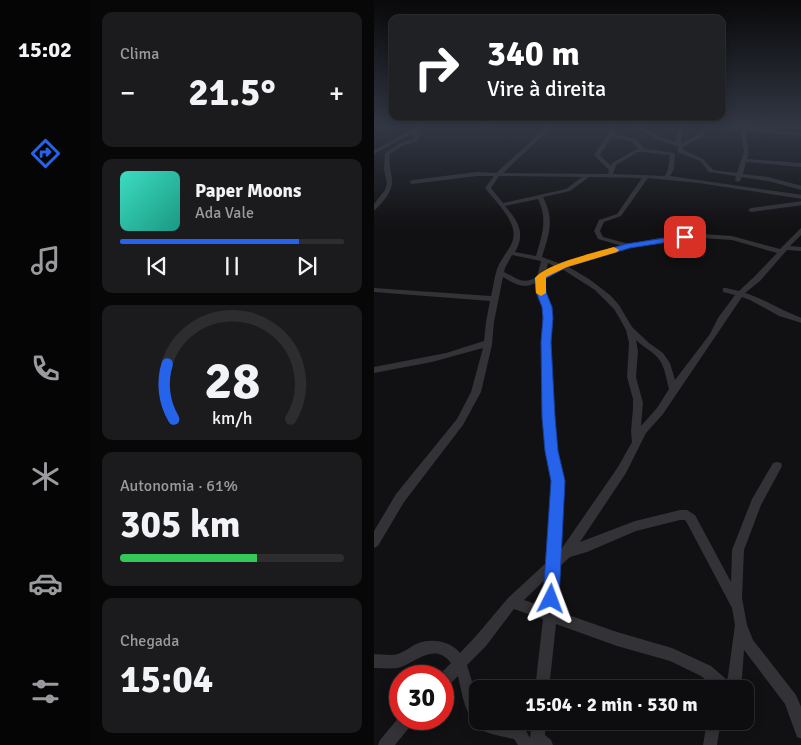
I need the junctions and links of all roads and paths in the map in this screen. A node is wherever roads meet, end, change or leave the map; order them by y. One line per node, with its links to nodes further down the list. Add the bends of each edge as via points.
1 (386, 160): 22 (street, via 390,188)
2 (514, 160): 10 (street)
3 (601, 160): 9 (street)
4 (622, 160): 9 (street)
5 (672, 160): 14 (street)
6 (702, 160): 13 (street, via 711,171)
7 (745, 160): 8 (street); 13 (street)
8 (801, 165)
9 (610, 172): 11 (street); 12 (street)
10 (498, 174): 11 (street); 15 (street); 21 (street, via 488,188)
11 (588, 175): 18 (street, via 568,190)
12 (646, 176): 14 (street); 25 (street, via 624,210 601,221 596,234)
13 (740, 176): 16 (street); 17 (street)
14 (667, 177): 16 (street)
15 (412, 182)
16 (736, 186): 19 (street)
17 (801, 188)
18 (540, 197): 21 (street); 29 (street, via 548,219)
19 (801, 197)
20 (801, 202): 23 (street)
21 (501, 205): 28 (street, via 516,228 516,244)
22 (374, 208)
23 (751, 210)
24 (801, 229): 27 (street)
25 (629, 246): 27 (street, via 673,238 712,236); 30 (street)
26 (801, 249): 27 (street)
27 (784, 250): 35 (street)
28 (510, 253): 29 (street); 31 (street)
29 (542, 260): 30 (street); 32 (street)
30 (562, 266): 32 (street); 38 (street, via 592,284 616,305)
31 (500, 273): 32 (street, via 519,283 534,282); 36 (street)
32 (540, 278): 46 (street, via 548,318 549,417 558,481)
33 (374, 290): 36 (street)
34 (726, 290): 35 (street)
35 (740, 294): 37 (street); 41 (street)
36 (494, 299): 39 (street)
37 (801, 321)
38 (627, 325): 41 (street, via 666,363); 42 (street, via 634,350 631,376 638,402)
39 (488, 343): 40 (street, via 471,350); 44 (street, via 476,392 467,411 400,498)
40 (374, 370)
41 (674, 390): 42 (street)
42 (636, 441): 45 (street, via 622,470)
43 (777, 466): 48 (street, via 756,503 738,550)
44 (374, 542)
45 (566, 552): 46 (street); 48 (street, via 635,526 687,515)
46 (553, 565): 47 (street); 49 (street)
47 (512, 602): 49 (street); 52 (street)
48 (738, 610): 50 (street)
49 (550, 616): 54 (street); 55 (street, via 678,658)
50 (740, 625): 56 (street); 62 (street, via 748,644 791,700)
51 (374, 661): 52 (street, via 398,661 428,647 438,648)
52 (460, 663): 53 (street); 57 (street)
53 (454, 669)
54 (543, 680)
55 (717, 680)
56 (734, 680)
57 (469, 690)
58 (398, 730): 64 (street)
59 (508, 730): 63 (street)
60 (538, 730): 63 (street)
61 (712, 730): 65 (street)
62 (801, 732)
63 (537, 743)
64 (385, 745)
65 (710, 745)

